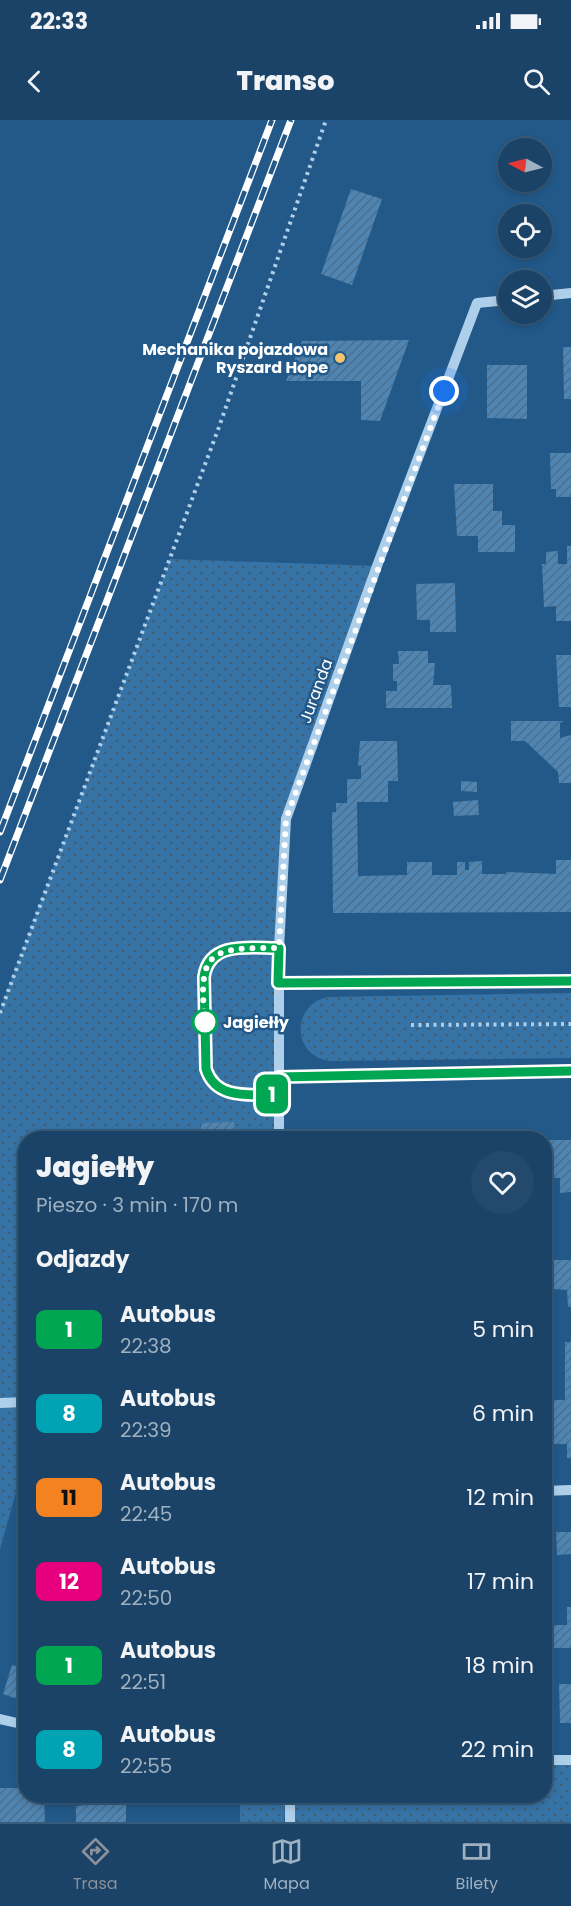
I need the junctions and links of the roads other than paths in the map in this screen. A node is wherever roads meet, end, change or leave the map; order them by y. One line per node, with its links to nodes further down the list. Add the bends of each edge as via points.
1 (571, 293): 2 (street)
2 (552, 295)
3 (498, 301): 4 (street, Juranda, via 477,303 286,819)
4 (279, 948): 6 (street, Juranda); 9 (street, via 222,951 207,965 204,977 205,1062 211,1081 234,1094)
5 (571, 981): 6 (street)
6 (278, 983): 8 (street, Juranda)
7 (571, 1071): 8 (street)
8 (279, 1077): 9 (street, Juranda)
9 (279, 1095): 10 (street, Juranda)
10 (279, 1131)
11 (18, 1402): 12 (street)
12 (0, 1403)
13 (571, 1490): 14 (street)
14 (552, 1491)
15 (0, 1719): 16 (street)
16 (18, 1723)
17 (552, 1760): 18 (street)
18 (571, 1760)
19 (290, 1803): 20 (street)
20 (290, 1822)

